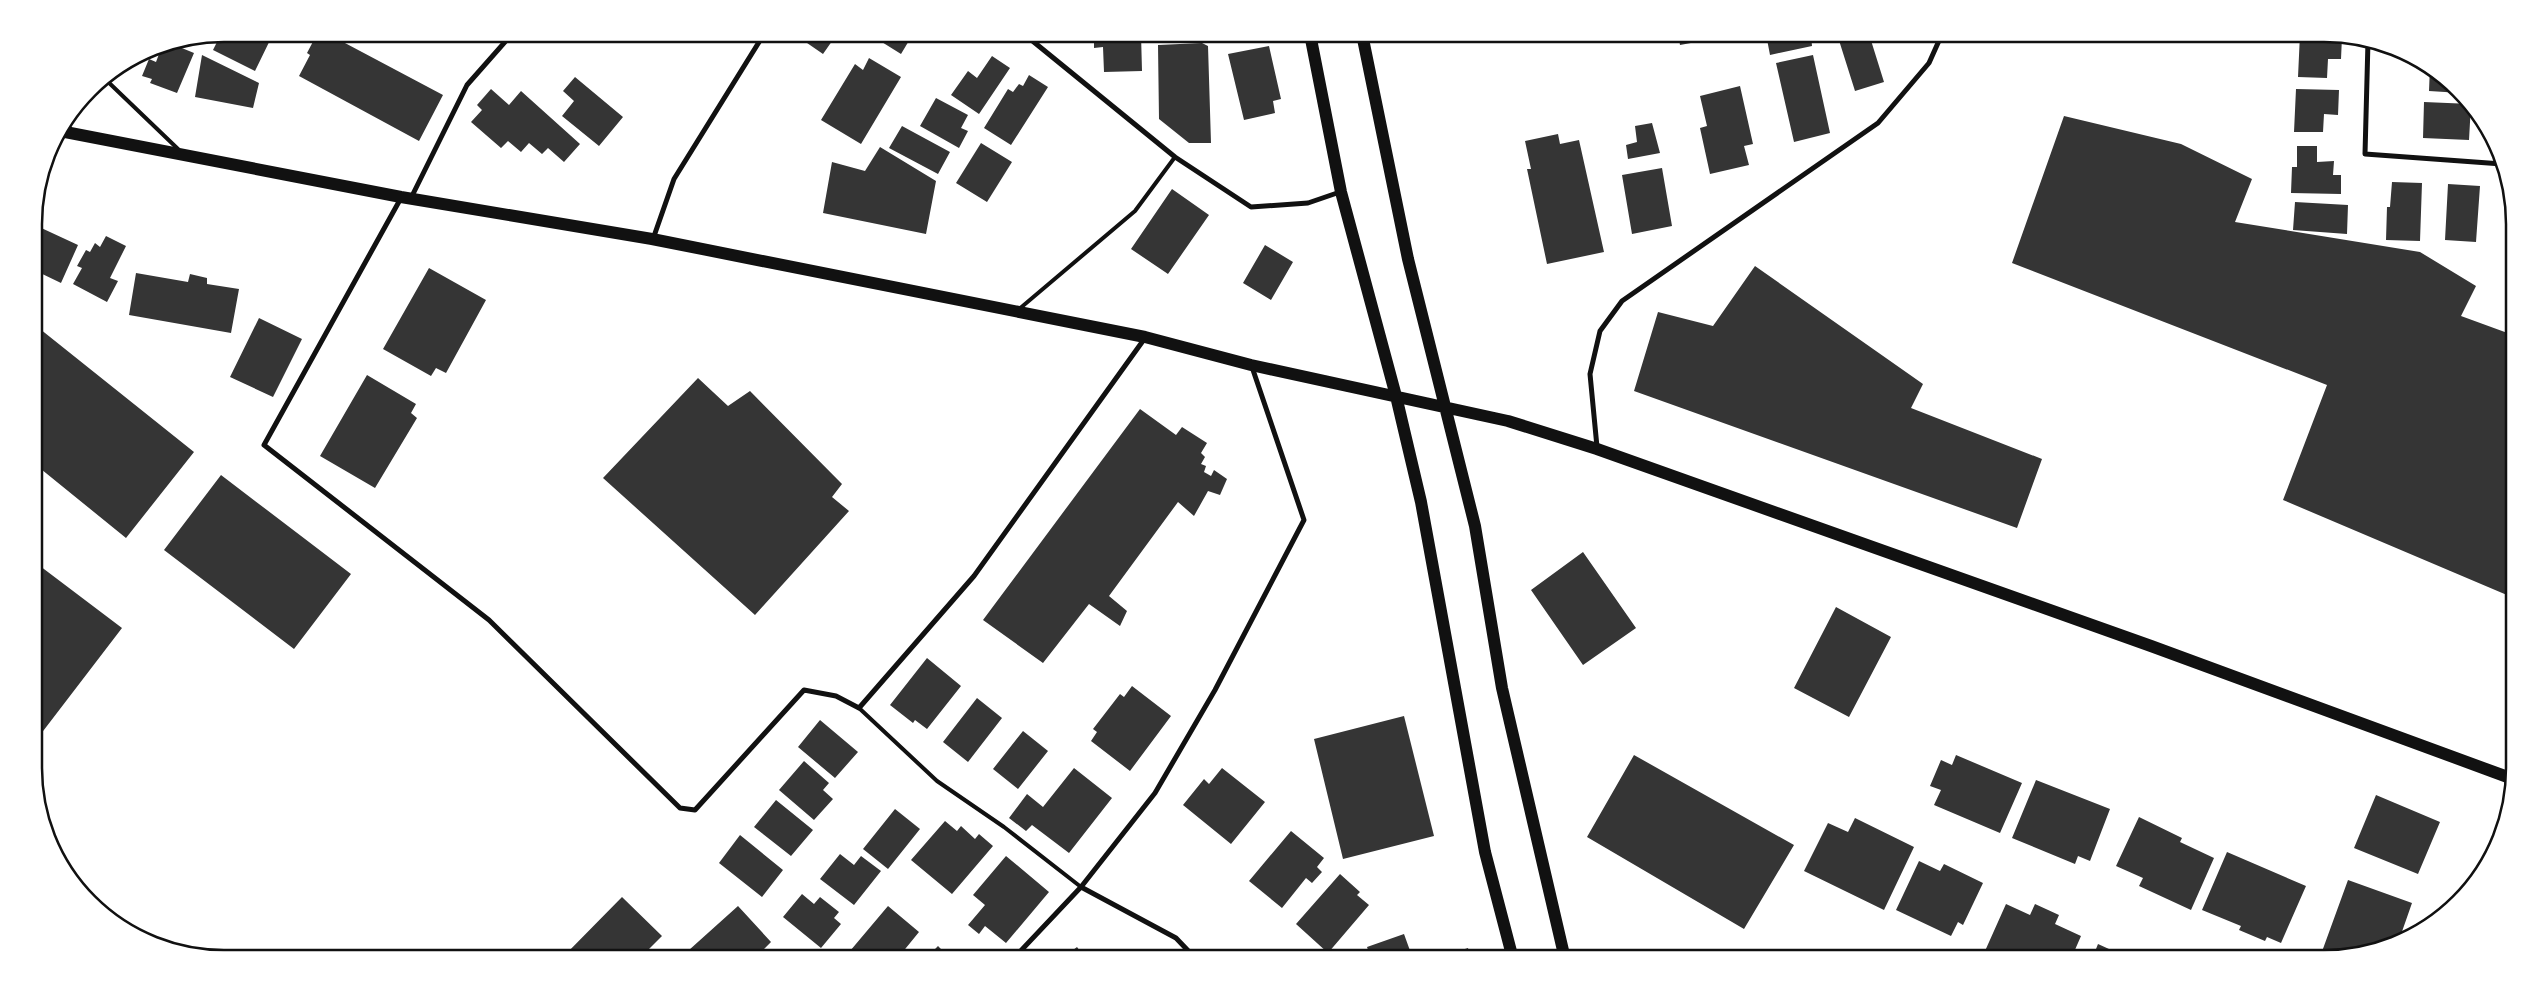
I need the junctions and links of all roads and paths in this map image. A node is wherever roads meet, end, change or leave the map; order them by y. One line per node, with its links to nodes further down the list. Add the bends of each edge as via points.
1 (505, 42): 14 (street, via 467,85)
2 (759, 42): 15 (street, via 674,179)
3 (1034, 42): 11 (street)
4 (1312, 42): 13 (main road)
5 (1364, 42): 20 (main road, via 1408,259)
6 (1938, 42): 21 (street, via 1929,62 1878,123 1622,301 1600,331 1590,374)
7 (2368, 48): 12 (street, via 2365,154)
8 (110, 83): 10 (lane)
9 (67, 132): 10 (main road)
10 (183, 154): 14 (main road)
11 (1175, 157): 13 (street, via 1251,207 1308,203); 16 (lane, via 1135,210)
12 (2495, 163)
13 (1340, 192): 19 (main road)
14 (406, 198): 15 (main road); 22 (street, via 264,445 489,620 680,808 695,810 804,690 836,696)
15 (652, 239): 16 (main road)
16 (1017, 311): 17 (main road)
17 (1145, 337): 18 (main road); 22 (street, via 974,576)
18 (1251, 365): 19 (main road); 24 (street, via 1304,520 1215,690 1155,793)
19 (1396, 396): 20 (main road); 27 (main road, via 1421,502 1485,852)
20 (1446, 407): 21 (main road, via 1508,420); 28 (main road, via 1475,526 1502,688)
21 (1597, 449): 23 (main road, via 2151,646)
22 (859, 708): 24 (lane, via 937,781 1004,826)
23 (2505, 777)
24 (1081, 887): 25 (street); 26 (street, via 1176,938)
25 (1021, 950)
26 (1187, 950)
27 (1511, 950)
28 (1563, 950)

